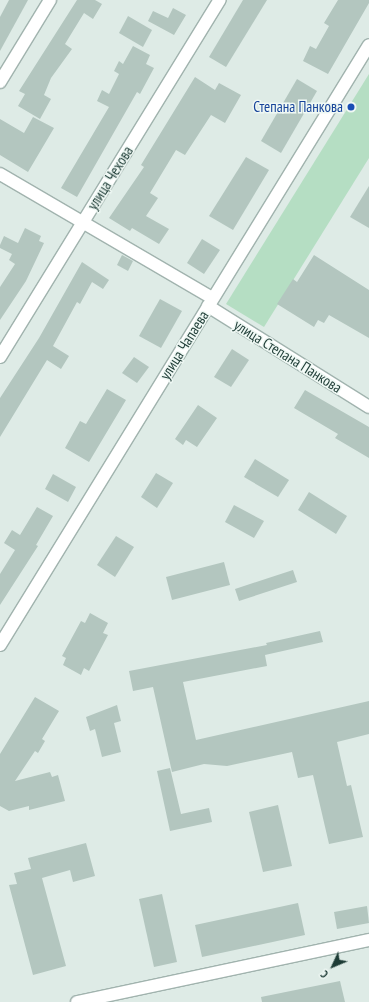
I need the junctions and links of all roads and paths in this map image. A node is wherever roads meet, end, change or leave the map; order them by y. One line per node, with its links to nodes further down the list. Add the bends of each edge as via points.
1 (50, 0): 4 (street)
2 (220, 0): 6 (street, улица Чехова)
3 (369, 45): 7 (street, улица Чапаева)
4 (0, 82)
5 (0, 174): 6 (street, улица Степана Панкова)
6 (82, 222): 7 (street, улица Степана Панкова); 8 (street, улица Чехова)
7 (210, 302): 9 (street, улица Степана Панкова); 10 (street, улица Чапаева)
8 (0, 357)
9 (369, 406)
10 (0, 645)
11 (369, 940): 12 (street)
12 (76, 1002)

